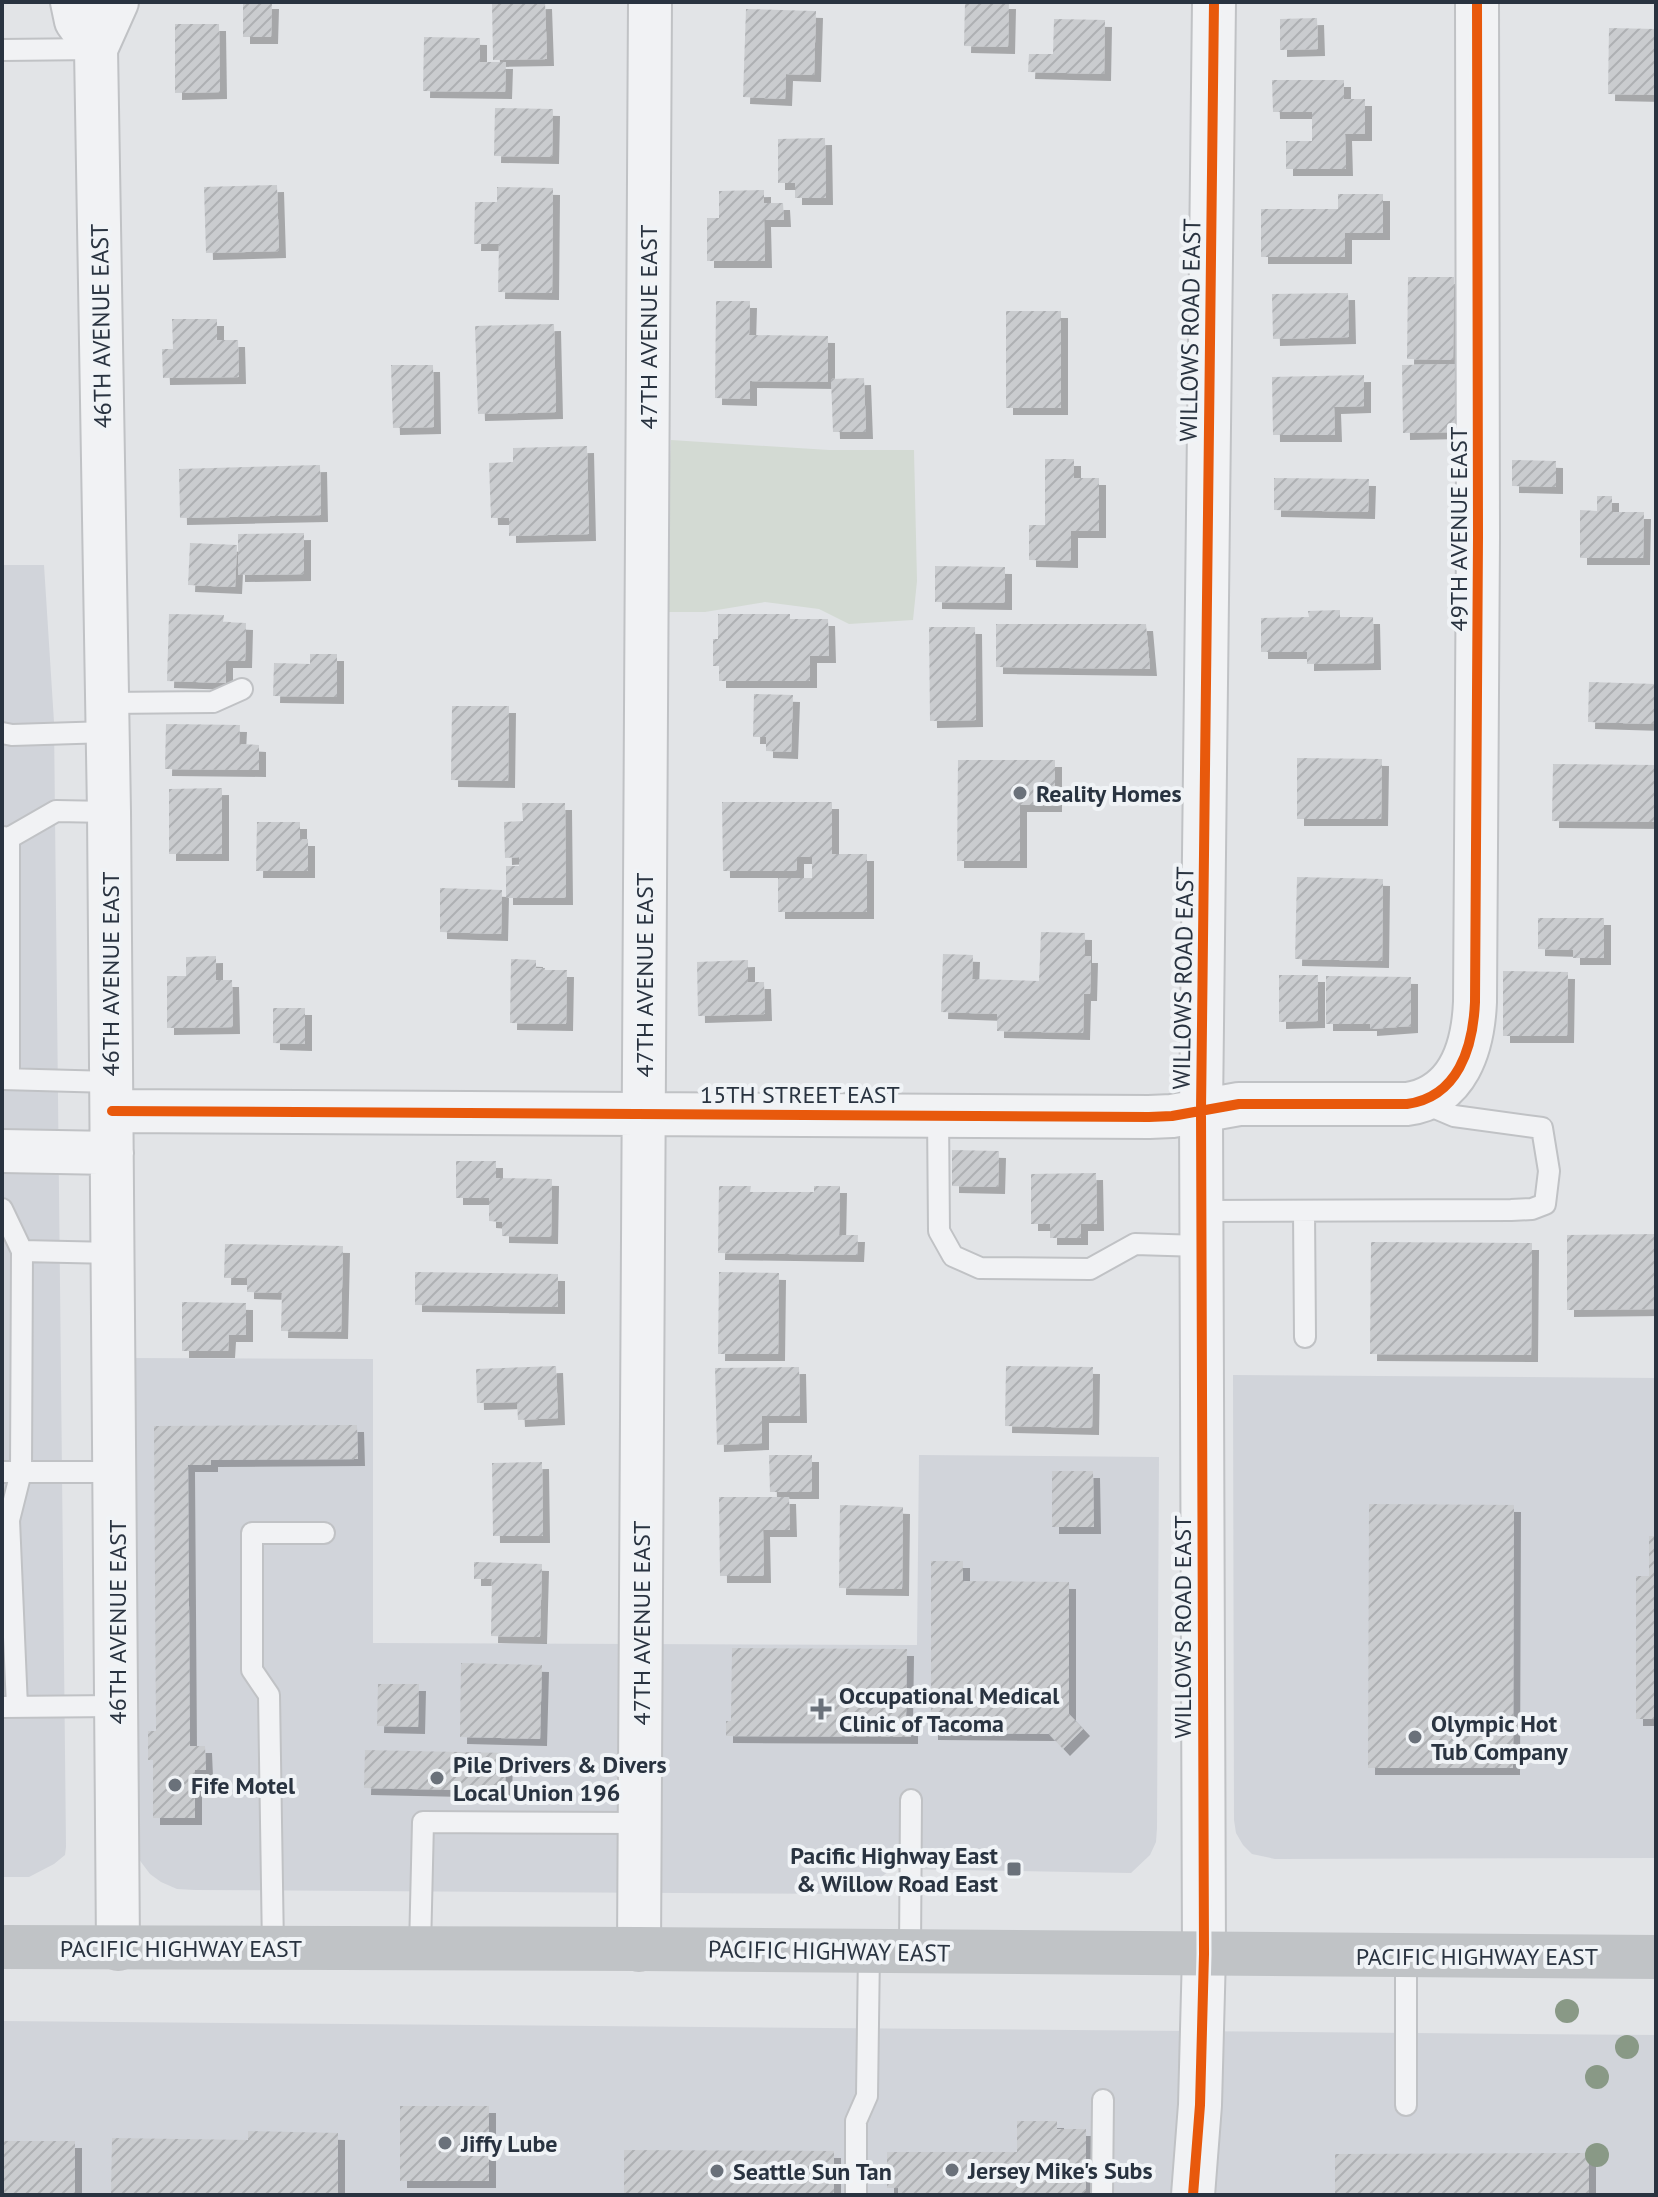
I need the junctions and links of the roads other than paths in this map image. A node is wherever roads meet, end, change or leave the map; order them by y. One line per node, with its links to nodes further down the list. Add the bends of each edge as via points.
1 (72, 2): 6 (street, via 76,21)
2 (117, 2): 6 (street, 46TH AVENUE EAST)
3 (650, 2): 17 (street, 47TH AVENUE EAST)
4 (1214, 2): 16 (street, WILLOWS ROAD EAST)
5 (1477, 2): 15 (street, 49TH AVENUE EAST, via 1474,1011 1464,1055 1450,1083)
6 (96, 49): 7 (lane); 9 (street, 46TH AVENUE EAST)
7 (2, 50)
8 (242, 689): 9 (lane, via 213,702)
9 (108, 717): 10 (lane); 11 (street, 46TH AVENUE EAST)
10 (2, 733)
11 (109, 812): 12 (lane, via 56,811); 14 (street, 46TH AVENUE EAST)
12 (5, 838): 13 (lane)
13 (6, 1079): 14 (lane)
14 (111, 1097): 17 (street, 15TH STREET EAST); 20 (street, 46TH AVENUE EAST)
15 (1421, 1102): 16 (street, 15TH STREET EAST, via 1252,1103); 22 (lane, via 1454,1116 1542,1128 1549,1171 1545,1204 1511,1210)
16 (1201, 1110): 18 (street, 15TH STREET EAST, via 1149,1117); 23 (street, WILLOWS ROAD EAST)
17 (643, 1113): 18 (street, 15TH STREET EAST); 33 (street, 47TH AVENUE EAST)
18 (938, 1115): 23 (lane, via 939,1231 953,1256 980,1268 1090,1269 1135,1244)
19 (2, 1151): 20 (street)
20 (112, 1153): 25 (street, 46TH AVENUE EAST)
21 (2, 1209): 24 (lane)
22 (1304, 1211): 23 (lane); 26 (lane)
23 (1201, 1229): 40 (street, WILLOWS ROAD EAST)
24 (22, 1251): 25 (lane); 27 (lane)
25 (113, 1253): 28 (street, 46TH AVENUE EAST)
26 (1305, 1337)
27 (11, 1472): 28 (lane); 31 (lane)
28 (116, 1472): 30 (street, 46TH AVENUE EAST)
29 (324, 1533): 36 (lane, via 252,1533 252,1670 269,1695)
30 (117, 1706): 31 (lane); 35 (street, 46TH AVENUE EAST)
31 (9, 1707)
32 (911, 1800): 39 (lane)
33 (640, 1823): 37 (lane, via 423,1822); 38 (street, 47TH AVENUE EAST)
34 (2, 1947): 35 (main road, PACIFIC HIGHWAY EAST)
35 (118, 1948): 36 (main road, PACIFIC HIGHWAY EAST)
36 (273, 1948): 37 (main road, PACIFIC HIGHWAY EAST)
37 (420, 1949): 38 (main road, PACIFIC HIGHWAY EAST)
38 (639, 1949): 39 (main road, PACIFIC HIGHWAY EAST)
39 (890, 1951): 40 (main road, PACIFIC HIGHWAY EAST); 45 (lane, via 867,2096 856,2121)
40 (1204, 1954): 41 (main road, PACIFIC HIGHWAY EAST); 47 (street, WILLOWS ROAD EAST)
41 (1406, 1955): 42 (main road, PACIFIC HIGHWAY EAST); 44 (lane)
42 (1656, 1957)
43 (1103, 2100): 46 (lane)
44 (1406, 2105)
45 (856, 2195)
46 (1102, 2195)
47 (1193, 2195)

